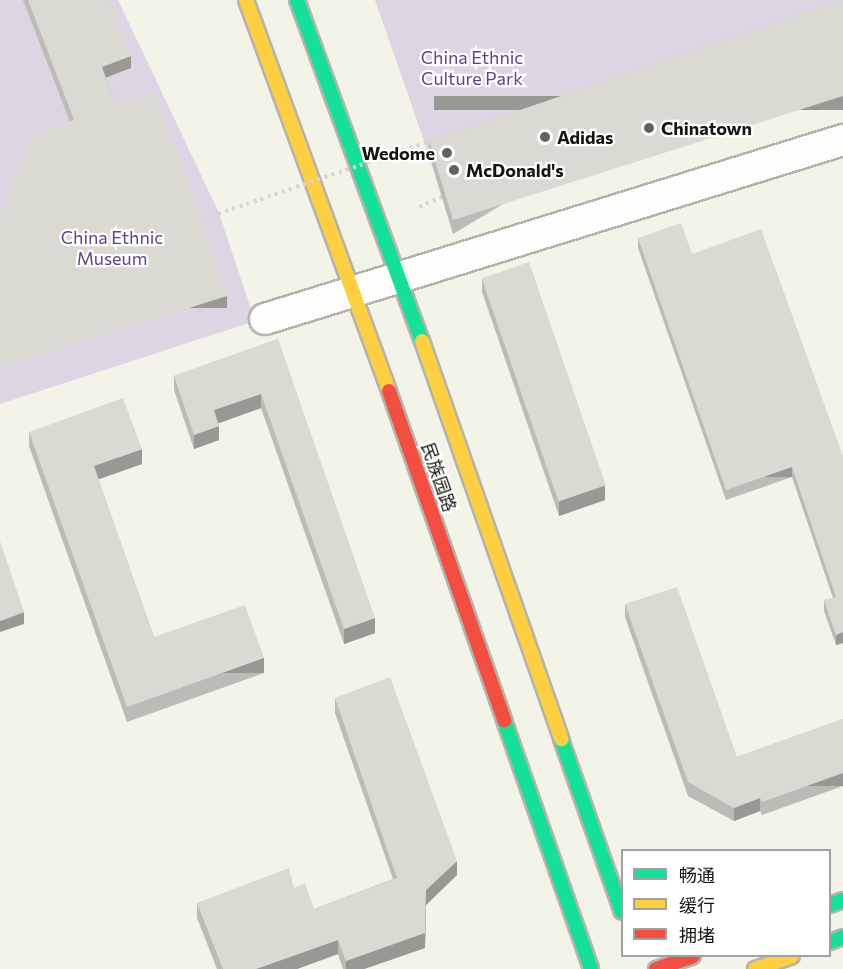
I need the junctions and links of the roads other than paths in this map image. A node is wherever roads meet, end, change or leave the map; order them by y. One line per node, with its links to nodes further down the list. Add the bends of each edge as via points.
1 (246, 0): 5 (main road, 民族园路)
2 (297, 0): 4 (main road, 民族园路)
3 (843, 140): 4 (street)
4 (400, 277): 5 (street); 7 (main road, 民族园路)
5 (354, 291): 6 (street); 10 (main road, 民族园路)
6 (265, 319)
7 (621, 909)
8 (690, 957): 11 (main road)
9 (789, 957): 12 (main road)
10 (591, 969)
11 (656, 969)
12 (756, 969)

